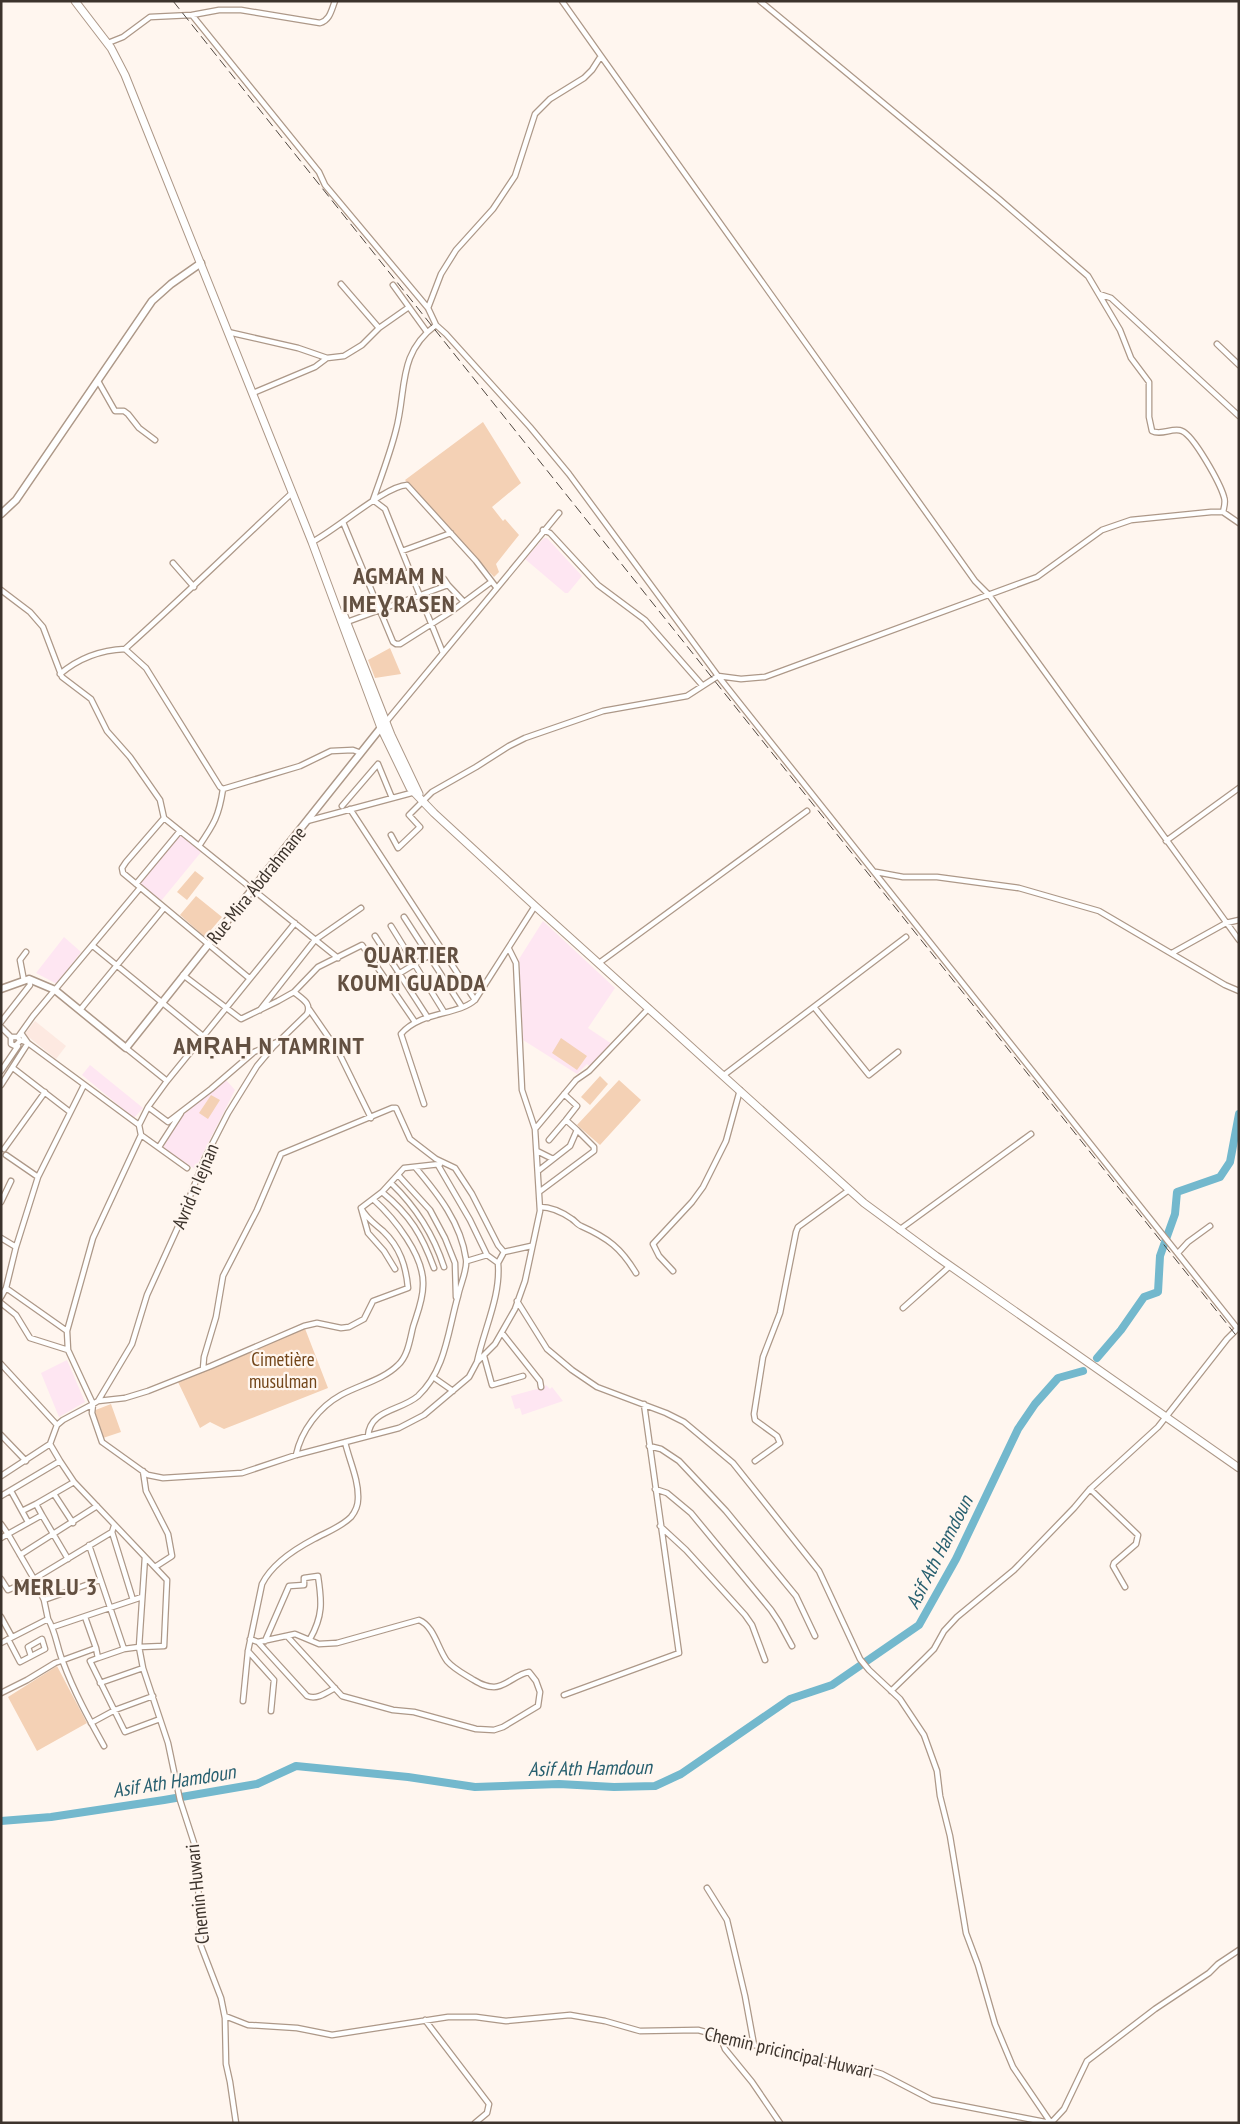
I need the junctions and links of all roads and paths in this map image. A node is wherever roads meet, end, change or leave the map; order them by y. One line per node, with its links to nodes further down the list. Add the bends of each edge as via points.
1 (75, 1): 6 (main road)
2 (335, 1): 5 (street, via 329,16 320,24 241,10)
3 (760, 1): 11 (street, via 999,199 1088,276)
4 (563, 2): 7 (street)
5 (192, 15): 6 (street, via 150,17 123,37); 13 (street, via 319,172 325,185)
6 (108, 43): 8 (main road, via 125,75)
7 (601, 56): 13 (street, via 588,74 550,98 535,114 515,176 493,209 456,250); 46 (street, via 975,581)
8 (201, 263): 16 (main road); 21 (main road, via 152,301)
9 (341, 284): 15 (street)
10 (393, 285): 12 (street)
11 (1100, 294): 23 (street, via 1111,298); 27 (street, via 1120,330 1130,358 1149,382 1152,430 1186,433 1218,482 1225,502)
12 (409, 307): 15 (street); 17 (street)
13 (428, 308): 14 (street)
14 (436, 325): 17 (street); 55 (street, via 570,474)
15 (379, 328): 19 (street, via 344,356)
16 (228, 332): 19 (street); 22 (main road)
17 (427, 332): 26 (street, via 415,344 410,357 397,428)
18 (1217, 344): 20 (street)
19 (327, 358): 22 (street)
20 (1239, 365)
21 (98, 381): 24 (street, via 115,411 124,411); 29 (main road, via 16,500)
22 (252, 393): 25 (main road)
23 (1239, 416)
24 (155, 440)
25 (292, 493): 34 (main road); 42 (street)
26 (373, 500): 30 (street); 33 (street, via 407,485); 35 (street, via 385,509)
27 (1224, 512): 31 (street); 46 (street, via 1131,520 1102,530 1037,577)
28 (559, 513): 32 (street)
29 (1, 514)
30 (343, 522): 34 (street); 49 (street)
31 (1239, 524)
32 (543, 530): 43 (street); 56 (street, via 550,533 598,585 645,620)
33 (451, 533): 35 (street); 40 (street)
34 (312, 542): 45 (main road)
35 (402, 551): 37 (street)
36 (174, 563): 42 (street)
37 (410, 572): 38 (street); 47 (street)
38 (382, 579)
39 (444, 579): 41 (street)
40 (491, 582): 43 (street); 48 (street)
41 (448, 585): 47 (street); 48 (street)
42 (194, 587): 52 (street)
43 (496, 587): 53 (street)
44 (1, 590): 54 (street, via 30,612 43,627)
45 (333, 594): 50 (main road); 57 (main road)
46 (989, 595): 55 (street, via 766,677 741,680); 71 (street)
47 (420, 596): 49 (street); 51 (street)
48 (464, 602): 51 (street)
49 (380, 610): 50 (street); 51 (street, via 396,644)
50 (347, 622): 57 (main road)
51 (431, 623): 53 (street)
52 (125, 649): 54 (street, via 93,654); 59 (street, via 146,668)
53 (443, 653): 57 (street)
54 (60, 674): 67 (street, via 91,699 107,730 160,800)
55 (718, 676): 56 (street); 73 (street)
56 (702, 685): 63 (street, via 687,696 603,710 525,738 432,792)
57 (383, 725): 58 (main road, Rue Mira Abdrahmane); 61 (main road, via 410,788); 63 (main road)
58 (361, 753): 59 (street, via 330,751 300,766); 68 (main road, Rue Mira Abdrahmane)
59 (223, 788): 72 (street, via 216,821)
60 (1239, 788): 71 (street)
61 (415, 792): 62 (street); 63 (main road)
62 (392, 798): 64 (street, via 378,764); 65 (street)
63 (423, 801): 70 (street, via 409,815 420,827 398,848); 76 (main road)
64 (342, 806)
65 (350, 809): 68 (street); 90 (street)
66 (807, 811): 96 (street)
67 (164, 818): 69 (street); 74 (street, via 122,868 123,874)
68 (307, 821): 75 (main road, Rue Mira Abdrahmane)
69 (180, 831): 72 (street); 74 (street)
70 (391, 835)
71 (1166, 841): 82 (street)
72 (199, 846): 75 (street)
73 (875, 872): 93 (street, via 895,877 937,877 1020,888 1099,911); 179 (street)
74 (138, 886): 77 (street); 89 (street)
75 (253, 889): 81 (street); 88 (main road, Rue Mira Abdrahmane)
76 (536, 906): 91 (street); 96 (main road)
77 (164, 908): 88 (street); 98 (street)
78 (361, 908): 86 (street)
79 (404, 917): 94 (street)
80 (1239, 920): 82 (street)
81 (295, 923): 86 (street); 101 (street)
82 (1226, 923): 87 (street); 93 (street)
83 (391, 926): 97 (street)
84 (375, 936): 99 (street)
85 (906, 937): 111 (street)
86 (315, 940): 95 (street); 116 (street)
87 (1239, 940)
88 (208, 945): 100 (main road, Rue Mira Abdrahmane); 101 (street)
89 (93, 946): 98 (street); 105 (street)
90 (441, 948): 94 (street); 108 (street)
91 (509, 949): 108 (street); 147 (street, via 516,963 522,1090)
92 (26, 952): 102 (street, via 20,960)
93 (1172, 954): 106 (street)
94 (428, 957): 97 (street); 110 (street)
95 (338, 958): 103 (street, via 362,945); 107 (street, via 318,967)
96 (599, 963): 113 (main road)
97 (415, 964): 99 (street); 117 (street)
98 (117, 966): 109 (street); 115 (street)
99 (400, 973): 103 (street); 118 (street)
100 (183, 975): 109 (main road, Rue Mira Abdrahmane); 112 (street)
101 (249, 978): 112 (street)
102 (27, 980): 104 (main road); 105 (main road); 119 (street, via 30,985)
103 (387, 981): 120 (street)
104 (1, 989)
105 (55, 990): 115 (main road); 124 (street)
106 (1239, 991)
107 (294, 992): 114 (street, via 308,1004); 116 (street)
108 (475, 1000): 110 (street)
109 (161, 1003): 122 (street); 128 (main road, Rue Mira Abdrahmane)
110 (462, 1007): 117 (street)
111 (814, 1007): 130 (street, via 869,1075); 133 (street)
112 (226, 1008): 116 (street, via 241,1019); 122 (street)
113 (649, 1008): 133 (main road); 139 (street)
114 (309, 1009): 125 (street, Avrid n lejnan); 144 (street, via 338,1051)
115 (80, 1010): 128 (main road)
116 (260, 1011)
117 (444, 1012): 118 (street)
118 (428, 1018): 120 (street)
119 (1, 1022)
120 (415, 1022): 140 (street, via 401,1034)
121 (1, 1027): 123 (street)
122 (203, 1036): 134 (street)
123 (11, 1037): 124 (street); 124 (street, via 11,1044 15,1046)
124 (19, 1038): 126 (street); 132 (street)
125 (279, 1041): 127 (street); 129 (street, Avrid n lejnan)
126 (28, 1042): 131 (street); 136 (street)
127 (262, 1047): 129 (street); 142 (street)
128 (126, 1048): 134 (street)
129 (269, 1052): 207 (street, Avrid n lejnan, via 235,1100 205,1158 147,1294 132,1344)
130 (898, 1052)
131 (13, 1068): 135 (street); 138 (street)
132 (1, 1071)
133 (724, 1075): 137 (main road)
134 (168, 1081): 141 (street)
135 (1, 1085)
136 (84, 1085): 143 (street); 146 (street)
137 (740, 1090): 166 (main road); 187 (street, via 726,1141 703,1187 653,1244)
138 (44, 1092): 143 (street); 153 (street)
139 (564, 1094): 145 (street, via 578,1106); 147 (street)
140 (424, 1104)
141 (148, 1107): 142 (street, via 168,1122); 146 (street)
142 (183, 1110): 152 (street)
143 (70, 1112): 163 (street)
144 (371, 1118): 157 (street, via 396,1108 410,1139); 202 (street, via 281,1154 223,1276)
145 (566, 1120): 148 (street); 151 (street)
146 (139, 1125): 150 (street)
147 (535, 1129): 154 (street)
148 (577, 1130): 156 (street, via 570,1146); 168 (street, via 594,1147 594,1151)
149 (1031, 1134): 174 (street)
150 (141, 1135): 152 (street); 196 (street, via 93,1238)
151 (548, 1140)
152 (160, 1147): 159 (street)
153 (3, 1149): 155 (street, via 6,1152)
154 (537, 1151): 156 (street); 161 (street)
155 (3, 1156): 163 (street)
156 (553, 1159): 161 (street)
157 (446, 1163): 158 (street); 178 (street, via 455,1168 462,1178)
158 (438, 1165): 160 (street); 180 (street)
159 (187, 1168)
160 (415, 1168): 162 (street, via 404,1168); 181 (street, via 448,1209)
161 (538, 1171): 168 (street)
162 (399, 1176): 165 (street); 193 (street, via 430,1210 445,1238 455,1264)
163 (38, 1177): 177 (street)
164 (12, 1181): 170 (street)
165 (391, 1183): 167 (street); 184 (street, via 421,1217)
166 (849, 1190): 174 (main road); 219 (street, via 798,1227 796,1232 780,1313 763,1357 754,1414 755,1420 777,1436 780,1444)
167 (382, 1192): 169 (street); 185 (street, via 400,1206 417,1228)
168 (539, 1192): 171 (street)
169 (373, 1199): 172 (street); 216 (street, via 402,1231 422,1274 423,1291 408,1348 398,1365 340,1396 323,1410 303,1434)
170 (1, 1202)
171 (540, 1207): 176 (street); 188 (street, via 562,1212 580,1226 595,1231 617,1248)
172 (361, 1208): 186 (street, via 368,1233); 202 (street, via 364,1216 385,1232 398,1250 407,1271 408,1288 373,1301 364,1319 349,1327 317,1323 304,1326)
173 (1210, 1226): 179 (street)
174 (899, 1230): 183 (main road)
175 (1, 1238): 177 (street)
176 (531, 1246): 178 (street); 191 (street, via 525,1281)
177 (16, 1248): 189 (street)
178 (504, 1252): 182 (street)
179 (1178, 1253): 195 (street)
180 (487, 1255): 181 (street); 182 (street)
181 (467, 1261): 193 (street)
182 (498, 1263): 200 (street, via 497,1291)
183 (950, 1266): 194 (street); 209 (main road)
184 (444, 1267)
185 (434, 1268)
186 (395, 1269)
187 (673, 1271)
188 (636, 1274)
189 (6, 1288): 190 (street); 196 (street)
190 (1, 1297)
191 (517, 1301): 197 (street); 208 (street, via 547,1349 572,1370 597,1387)
192 (1, 1303): 198 (street, via 16,1315 30,1338)
193 (456, 1303): 204 (street, via 447,1344)
194 (903, 1308)
195 (1238, 1328): 209 (street)
196 (67, 1331): 198 (street)
197 (502, 1333): 199 (street); 205 (street, via 540,1381)
198 (68, 1350): 207 (street)
199 (484, 1356): 200 (street); 203 (street, via 492,1385)
200 (478, 1362): 206 (street)
201 (1, 1364): 210 (street)
202 (203, 1369): 207 (street, via 136,1395)
203 (523, 1376)
204 (433, 1377): 206 (street); 212 (street, via 412,1401 376,1418 370,1424)
205 (541, 1387)
206 (453, 1391): 212 (street, via 412,1423)
207 (95, 1402): 210 (street); 221 (street, via 92,1414 102,1442)
208 (644, 1404): 215 (street); 279 (street, via 684,1422 738,1469 819,1571 860,1659)
209 (1165, 1417): 220 (main road); 225 (street, via 1140,1446)
210 (57, 1425): 214 (street)
211 (1, 1435): 217 (street)
212 (368, 1436): 213 (street)
213 (345, 1442): 216 (street); 262 (street, via 358,1492 356,1509 341,1525 300,1547 269,1573 262,1584)
214 (50, 1444): 217 (street); 218 (street)
215 (649, 1446): 224 (street); 260 (street, via 661,1449 679,1461 726,1511 796,1596)
216 (296, 1455): 221 (street, via 242,1473 163,1478)
217 (26, 1460): 222 (street)
218 (60, 1461): 223 (street); 226 (street)
219 (755, 1461)
220 (1239, 1468)
221 (143, 1471): 246 (street, via 146,1491 168,1534 172,1556)
222 (2, 1475)
223 (74, 1482): 227 (street); 230 (street)
224 (655, 1488): 237 (street); 267 (street, via 667,1493 691,1513 771,1610)
225 (1090, 1489): 250 (street, via 1138,1535 1136,1544 1114,1562 1113,1566); 279 (street, via 1014,1570 944,1630 934,1649)
226 (11, 1491): 228 (street); 231 (street)
227 (54, 1494): 229 (street); 234 (street)
228 (1, 1496)
229 (36, 1504): 231 (street); 232 (street)
230 (97, 1506): 234 (street); 236 (street)
231 (22, 1511): 233 (street)
232 (42, 1515): 233 (street); 240 (street)
233 (28, 1522): 239 (street)
234 (73, 1523): 240 (street)
235 (1, 1524): 239 (street)
236 (114, 1526): 238 (street); 244 (street)
237 (660, 1526): 275 (street, via 745,1615); 281 (street, via 679,1653)
238 (112, 1532): 242 (street); 253 (street)
239 (8, 1534): 241 (street); 243 (street)
240 (53, 1535): 243 (street); 245 (street)
241 (1, 1538)
242 (89, 1545): 245 (street); 249 (street)
243 (20, 1555): 248 (street)
244 (145, 1558): 246 (street); 251 (street, Chemin Huwari)
245 (68, 1559): 248 (street)
246 (155, 1567): 268 (street, via 167,1580 164,1646)
247 (1, 1579): 248 (street, via 8,1590)
248 (34, 1579): 252 (street)
249 (100, 1580): 252 (street); 254 (street)
250 (1125, 1586)
251 (142, 1597): 253 (street); 268 (street, Chemin Huwari)
252 (44, 1600): 257 (street)
253 (134, 1600): 254 (street)
254 (110, 1608): 256 (street); 270 (street)
255 (1, 1617): 261 (street)
256 (85, 1617): 258 (street); 269 (street)
257 (48, 1618): 258 (street); 261 (street)
258 (53, 1627): 274 (street)
259 (287, 1636): 263 (street, via 295,1634); 264 (street); 278 (street)
260 (815, 1636)
261 (10, 1638): 265 (street); 272 (street, via 20,1662)
262 (250, 1639): 266 (street); 271 (street)
263 (310, 1639): 264 (street, via 319,1620 322,1603 318,1576 304,1578 304,1585 289,1586); 278 (street, via 319,1644 336,1643 419,1620 428,1626 448,1662 458,1670 492,1687 529,1672 536,1681 540,1700 534,1710 503,1727 485,1730 384,1708 342,1696)
264 (265, 1641): 266 (street)
265 (1, 1642)
266 (258, 1642): 278 (street, via 307,1696 322,1695)
267 (792, 1646)
268 (139, 1647): 270 (street); 276 (street, Chemin Huwari)
269 (96, 1648): 273 (street); 274 (street)
270 (124, 1650): 273 (street)
271 (248, 1651): 283 (street); 285 (street, via 274,1680)
272 (31, 1656)
273 (98, 1658): 277 (street, via 90,1661)
274 (62, 1660): 280 (street); 287 (street)
275 (765, 1660)
276 (143, 1668): 277 (street); 282 (street, Chemin Huwari)
277 (100, 1683): 284 (street)
278 (335, 1688)
279 (891, 1691): 298 (street, via 924,1735 937,1770 966,1933 995,2024 1013,2067)
280 (1, 1693)
281 (564, 1695)
282 (152, 1696): 284 (street); 286 (street, Chemin Huwari)
283 (243, 1701)
284 (115, 1710): 286 (street, via 125,1732); 287 (street)
285 (271, 1711)
286 (160, 1719): 291 (street, Chemin Huwari, via 198,1861 200,1946 222,1998)
287 (91, 1723): 288 (street)
288 (104, 1746)
289 (707, 1888): 294 (street, via 727,1920)
290 (1239, 1950): 298 (street, via 1093,2056 1082,2070 1064,2109)
291 (225, 2016): 292 (street, Chemin pricincipal Huwari, via 248,2025 332,2034); 295 (street, Chemin Huwari, via 226,2064)
292 (425, 2020): 293 (street, Chemin pricincipal Huwari, via 462,2016 522,2021 570,2015 640,2031 688,2029); 296 (street, via 489,2104 487,2113)
293 (720, 2036): 294 (street, Chemin pricincipal Huwari); 297 (street, via 725,2049)
294 (754, 2045): 298 (street, Chemin pricincipal Huwari, via 874,2071 932,2100)
295 (236, 2123)
296 (475, 2123)
297 (780, 2123)
298 (1051, 2123)

